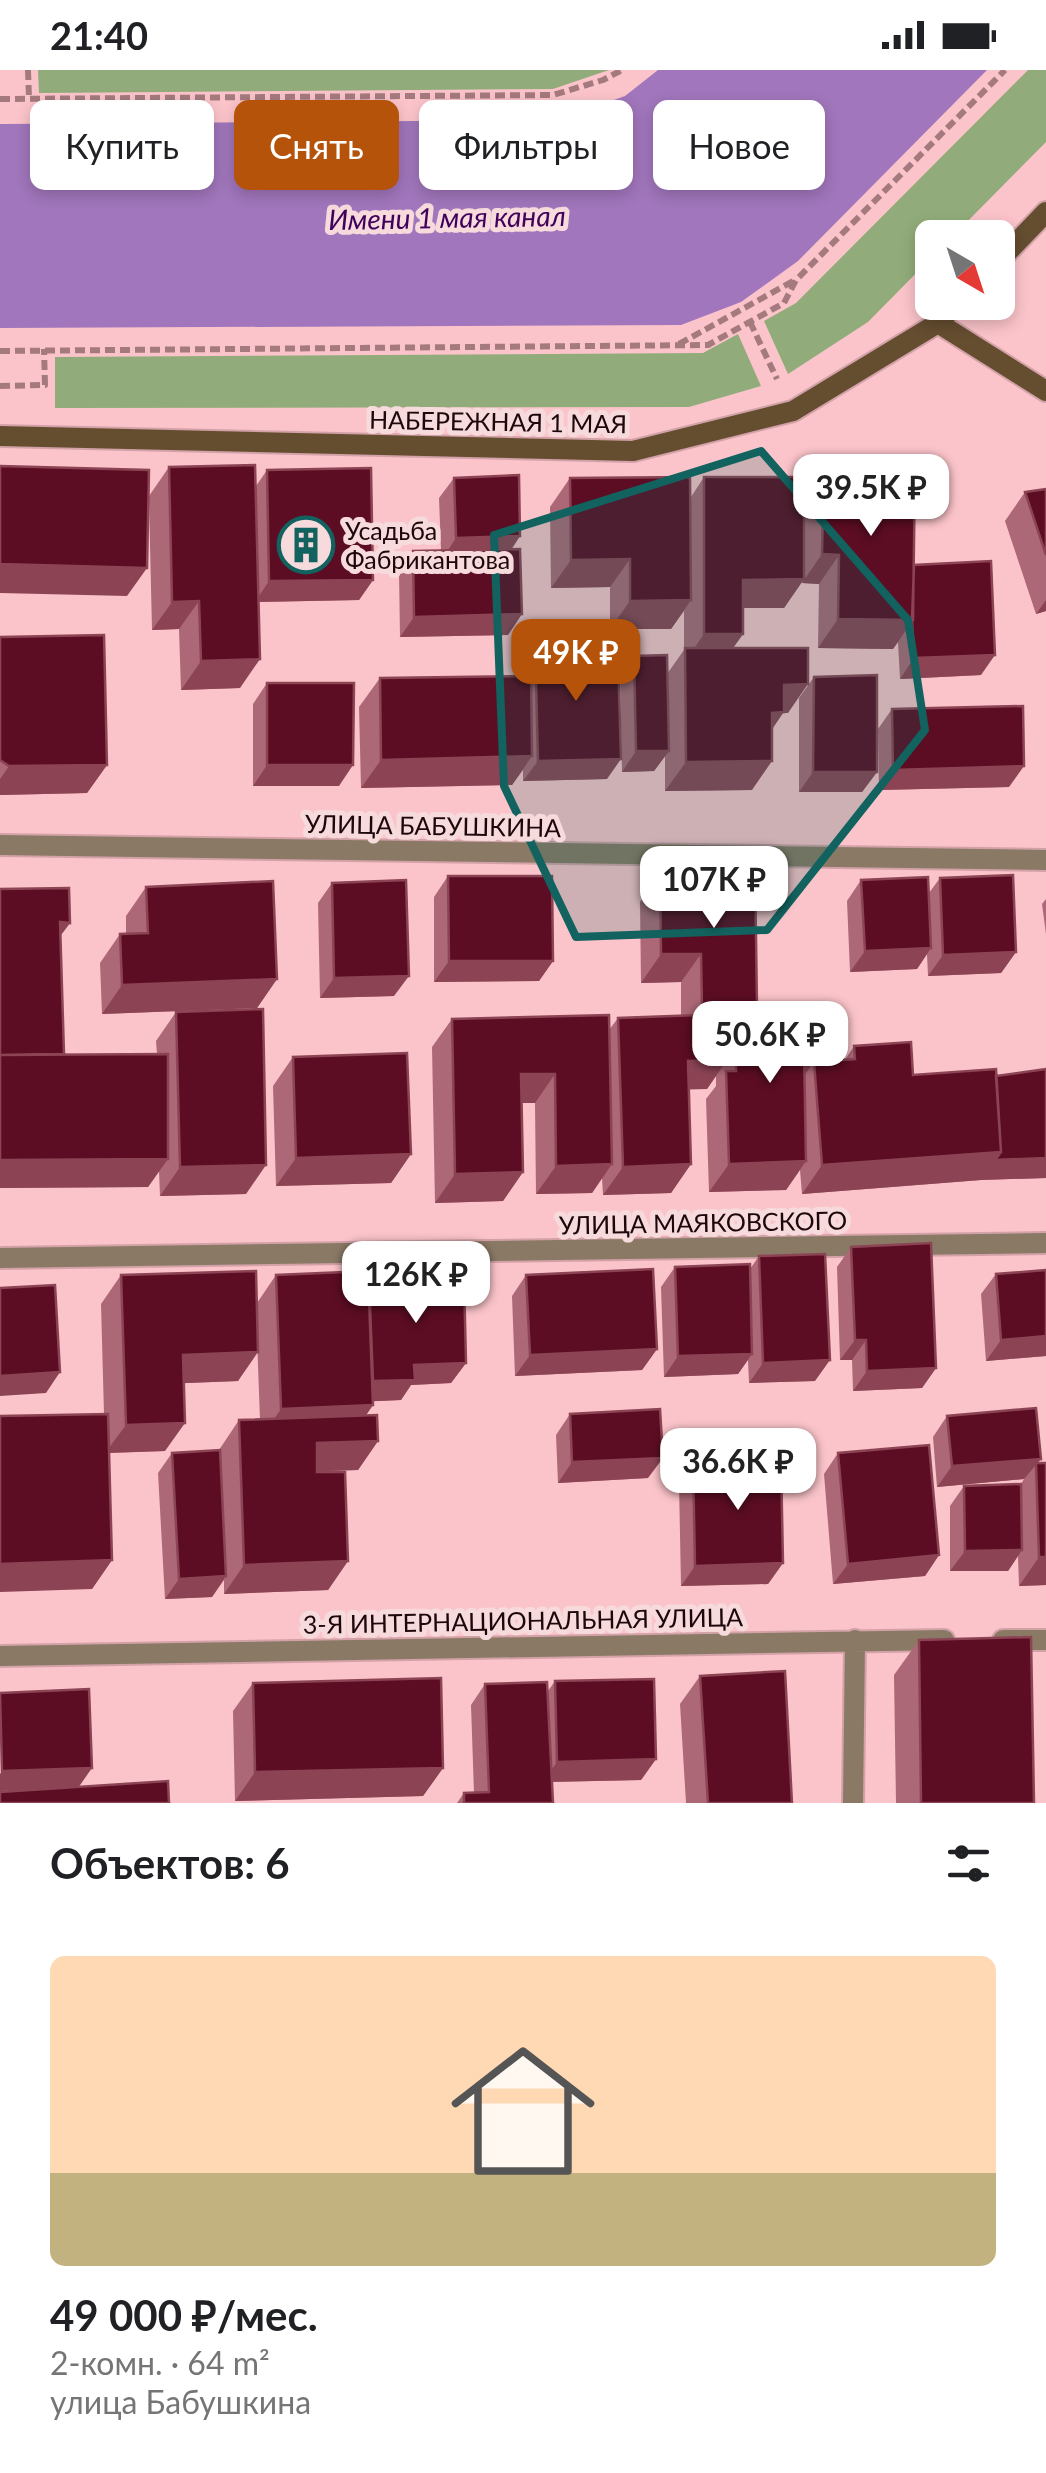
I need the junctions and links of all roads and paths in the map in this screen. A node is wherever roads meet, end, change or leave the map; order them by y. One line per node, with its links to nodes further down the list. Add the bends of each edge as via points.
1 (28, 70): 5 (path)
2 (622, 70): 5 (path, via 554,95)
3 (1005, 70): 8 (path)
4 (0, 99): 5 (path)
5 (28, 100)
6 (1046, 212): 7 (main road)
7 (1015, 244)
8 (796, 280): 10 (path, via 784,303); 12 (path)
9 (941, 320): 11 (main road, НАБЕРЕЖНАЯ 1 МАЯ)
10 (750, 322): 12 (path, via 708,345); 15 (path)
11 (938, 323): 17 (main road); 18 (main road, НАБЕРЕЖНАЯ 1 МАЯ, via 793,411 633,451)
12 (676, 346): 13 (path)
13 (44, 349): 14 (path); 16 (path, via 45,385)
14 (0, 351)
15 (766, 356)
16 (0, 386)
17 (1046, 392)
18 (0, 436)
19 (0, 845): 20 (street, УЛИЦА БАБУШКИНА)
20 (1046, 860)
21 (1046, 1243): 22 (street, УЛИЦА МАЯКОВСКОГО)
22 (0, 1258)
23 (855, 1640): 24 (street, 3-Я ИНТЕРНАЦИОНАЛЬНАЯ УЛИЦА); 25 (street, 3-Я ИНТЕРНАЦИОНАЛЬНАЯ УЛИЦА); 26 (street)
24 (1046, 1640)
25 (0, 1656)
26 (854, 1803)

